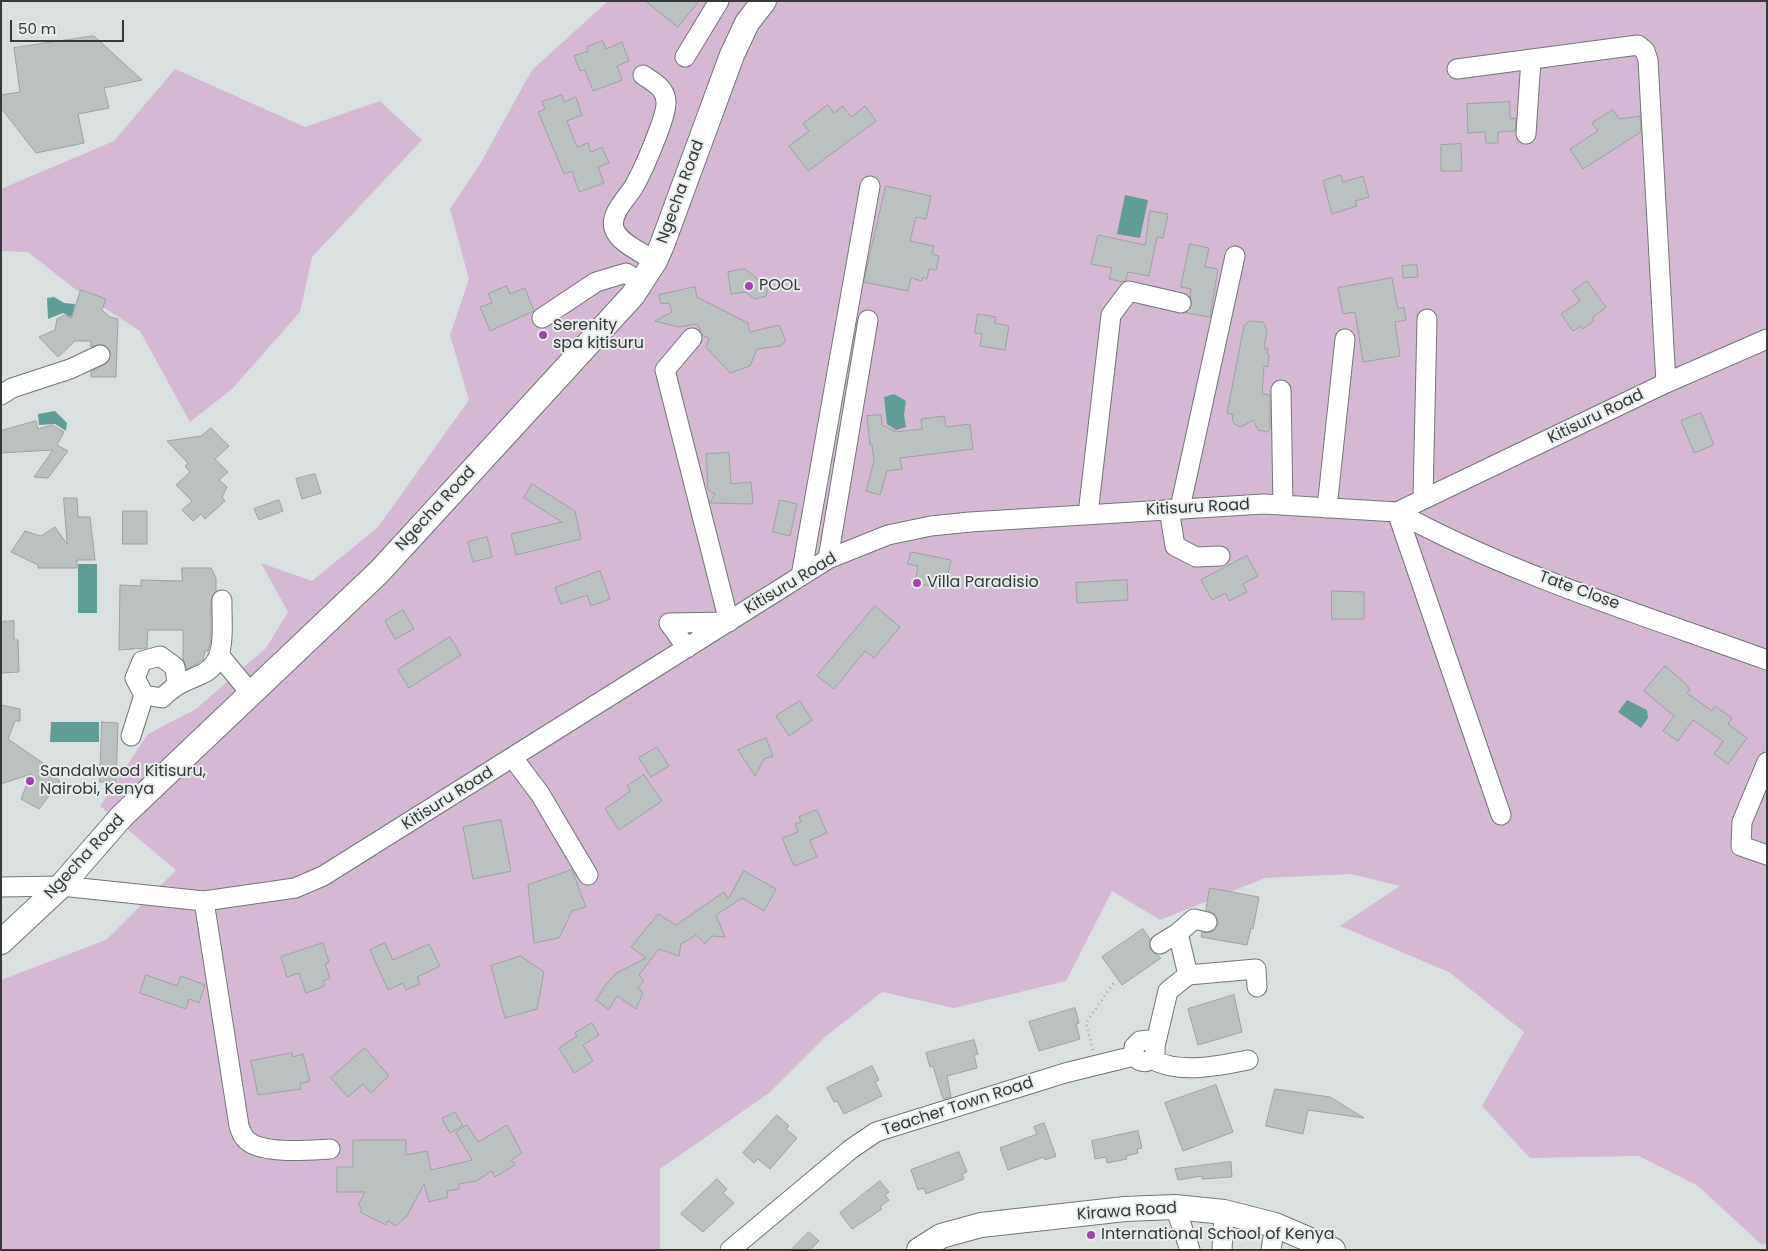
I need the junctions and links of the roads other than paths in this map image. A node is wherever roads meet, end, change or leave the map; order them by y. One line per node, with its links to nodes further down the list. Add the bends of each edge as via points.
1 (719, 1): 3 (street)
2 (764, 1): 10 (main road, Ngecha Road, via 747,23 732,55)
3 (685, 57)
4 (1531, 59): 5 (street); 7 (street); 20 (street, via 1638,45 1645,51)
5 (1457, 69)
6 (643, 75): 10 (street, via 661,86 667,102 664,117 635,185 613,221 614,230 621,239)
7 (1526, 134)
8 (870, 186): 31 (street)
9 (1234, 256): 26 (street)
10 (655, 261): 11 (main road, Ngecha Road)
11 (641, 283): 13 (street, via 626,273 596,282); 39 (main road, Ngecha Road, via 379,572)
12 (1181, 303): 28 (street, via 1129,291 1111,315)
13 (542, 318)
14 (1427, 319): 23 (street)
15 (868, 320): 30 (street)
16 (692, 338): 33 (street, via 664,370)
17 (1344, 339): 25 (street)
18 (1767, 339): 20 (street, Kitisuru Road)
19 (100, 355): 22 (street)
20 (1666, 383): 23 (street, Kitisuru Road)
21 (1281, 390): 24 (street)
22 (1, 395)
23 (1423, 498): 27 (street, Kitisuru Road)
24 (1283, 505): 25 (street, Kitisuru Road); 26 (street, Kitisuru Road)
25 (1327, 508): 27 (street, Kitisuru Road)
26 (1174, 509): 28 (street, Kitisuru Road); 29 (street, via 1175,546 1196,557)
27 (1397, 512): 36 (street, Tate Close, via 1426,529 1523,570); 43 (street)
28 (1088, 514): 30 (street, Kitisuru Road, via 924,527 888,535)
29 (1220, 556)
30 (828, 559): 31 (street, Kitisuru Road)
31 (801, 576): 33 (street, Kitisuru Road)
32 (222, 600): 35 (street)
33 (729, 622): 34 (street, Kitisuru Road); 34 (street, via 669,623)
34 (687, 648): 41 (street, Kitisuru Road)
35 (220, 656): 37 (street, via 210,669); 39 (street)
36 (1767, 660)
37 (177, 684): 38 (street, via 162,698); 38 (street, via 175,667 160,656 142,661 135,678)
38 (144, 694): 40 (street)
39 (252, 695): 47 (main road, Ngecha Road, via 122,816)
40 (131, 736)
41 (513, 758): 45 (street, via 540,794); 48 (street, Kitisuru Road, via 307,884 283,891)
42 (1767, 762): 44 (street, via 1742,822 1741,846)
43 (1501, 815)
44 (1767, 855)
45 (588, 876)
46 (1, 886): 47 (street, Kitisuru Road)
47 (61, 886): 48 (street, Kitisuru Road); 51 (main road, Ngecha Road)
48 (204, 901): 57 (street, via 243,1136 250,1143 278,1149)
49 (1207, 922): 50 (street, via 1194,919)
50 (1178, 933): 52 (street); 53 (street)
51 (1, 942)
52 (1160, 944)
53 (1188, 975): 54 (street, via 1256,969); 55 (street, via 1168,991)
54 (1256, 987)
55 (1154, 1053): 56 (street, via 1162,1065 1200,1067); 61 (street, Teacher Town Road, via 1149,1040 1140,1041 1134,1047 1134,1056 1097,1064 876,1132)
56 (1248, 1060)
57 (330, 1149)
58 (1174, 1206): 59 (main road, Kirawa Road); 62 (main road, Kirawa Road, via 981,1225 941,1236); 63 (street)
59 (1224, 1212): 60 (main road, Kirawa Road); 64 (street)
60 (1275, 1225): 65 (street); 66 (main road, Kirawa Road)
61 (730, 1250)
62 (919, 1250)
63 (1190, 1250)
64 (1222, 1250)
65 (1271, 1250)
66 (1333, 1250)

